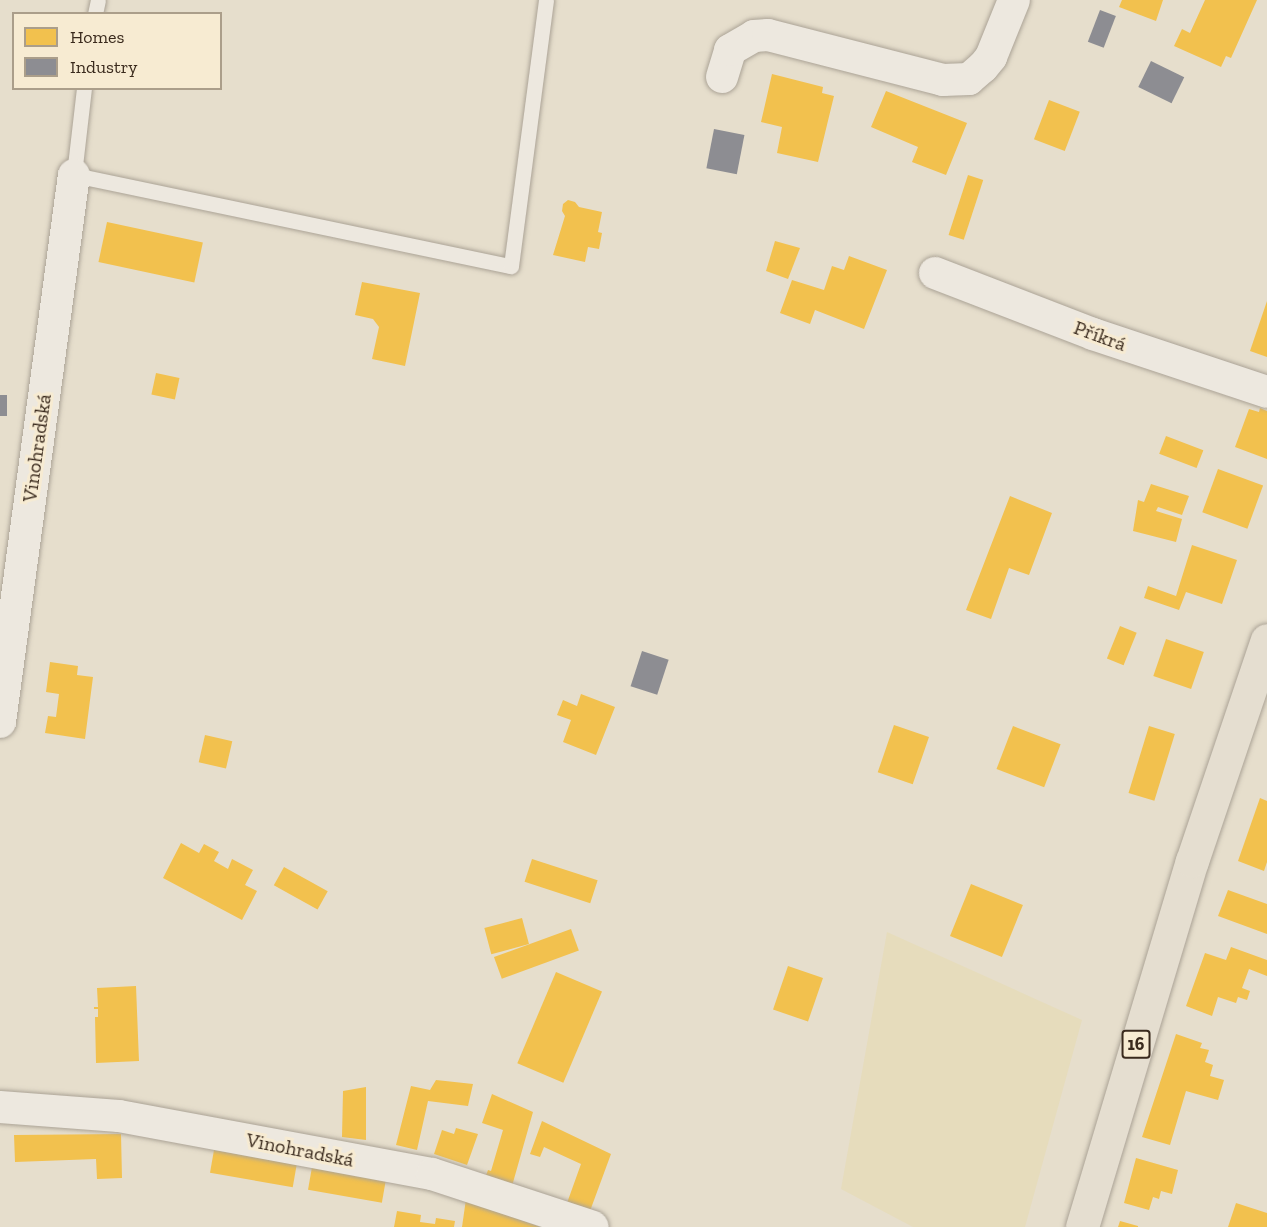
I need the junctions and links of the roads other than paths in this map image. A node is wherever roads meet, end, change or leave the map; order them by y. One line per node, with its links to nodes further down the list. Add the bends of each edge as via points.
1 (546, 0): 5 (lane, via 511,266)
2 (1014, 0): 3 (street, via 991,57 969,79 943,80 768,35 754,36 730,50)
3 (722, 77)
4 (84, 90): 5 (lane)
5 (74, 175): 9 (street, Vinohradská)
6 (935, 273): 7 (street, Příkrá, via 1093,334)
7 (1267, 392)
8 (1267, 640): 12 (main road, 16, via 1192,861)
9 (0, 722)
10 (0, 1107): 11 (street, Vinohradská, via 119,1116 432,1174)
11 (593, 1227)
12 (1082, 1227)

